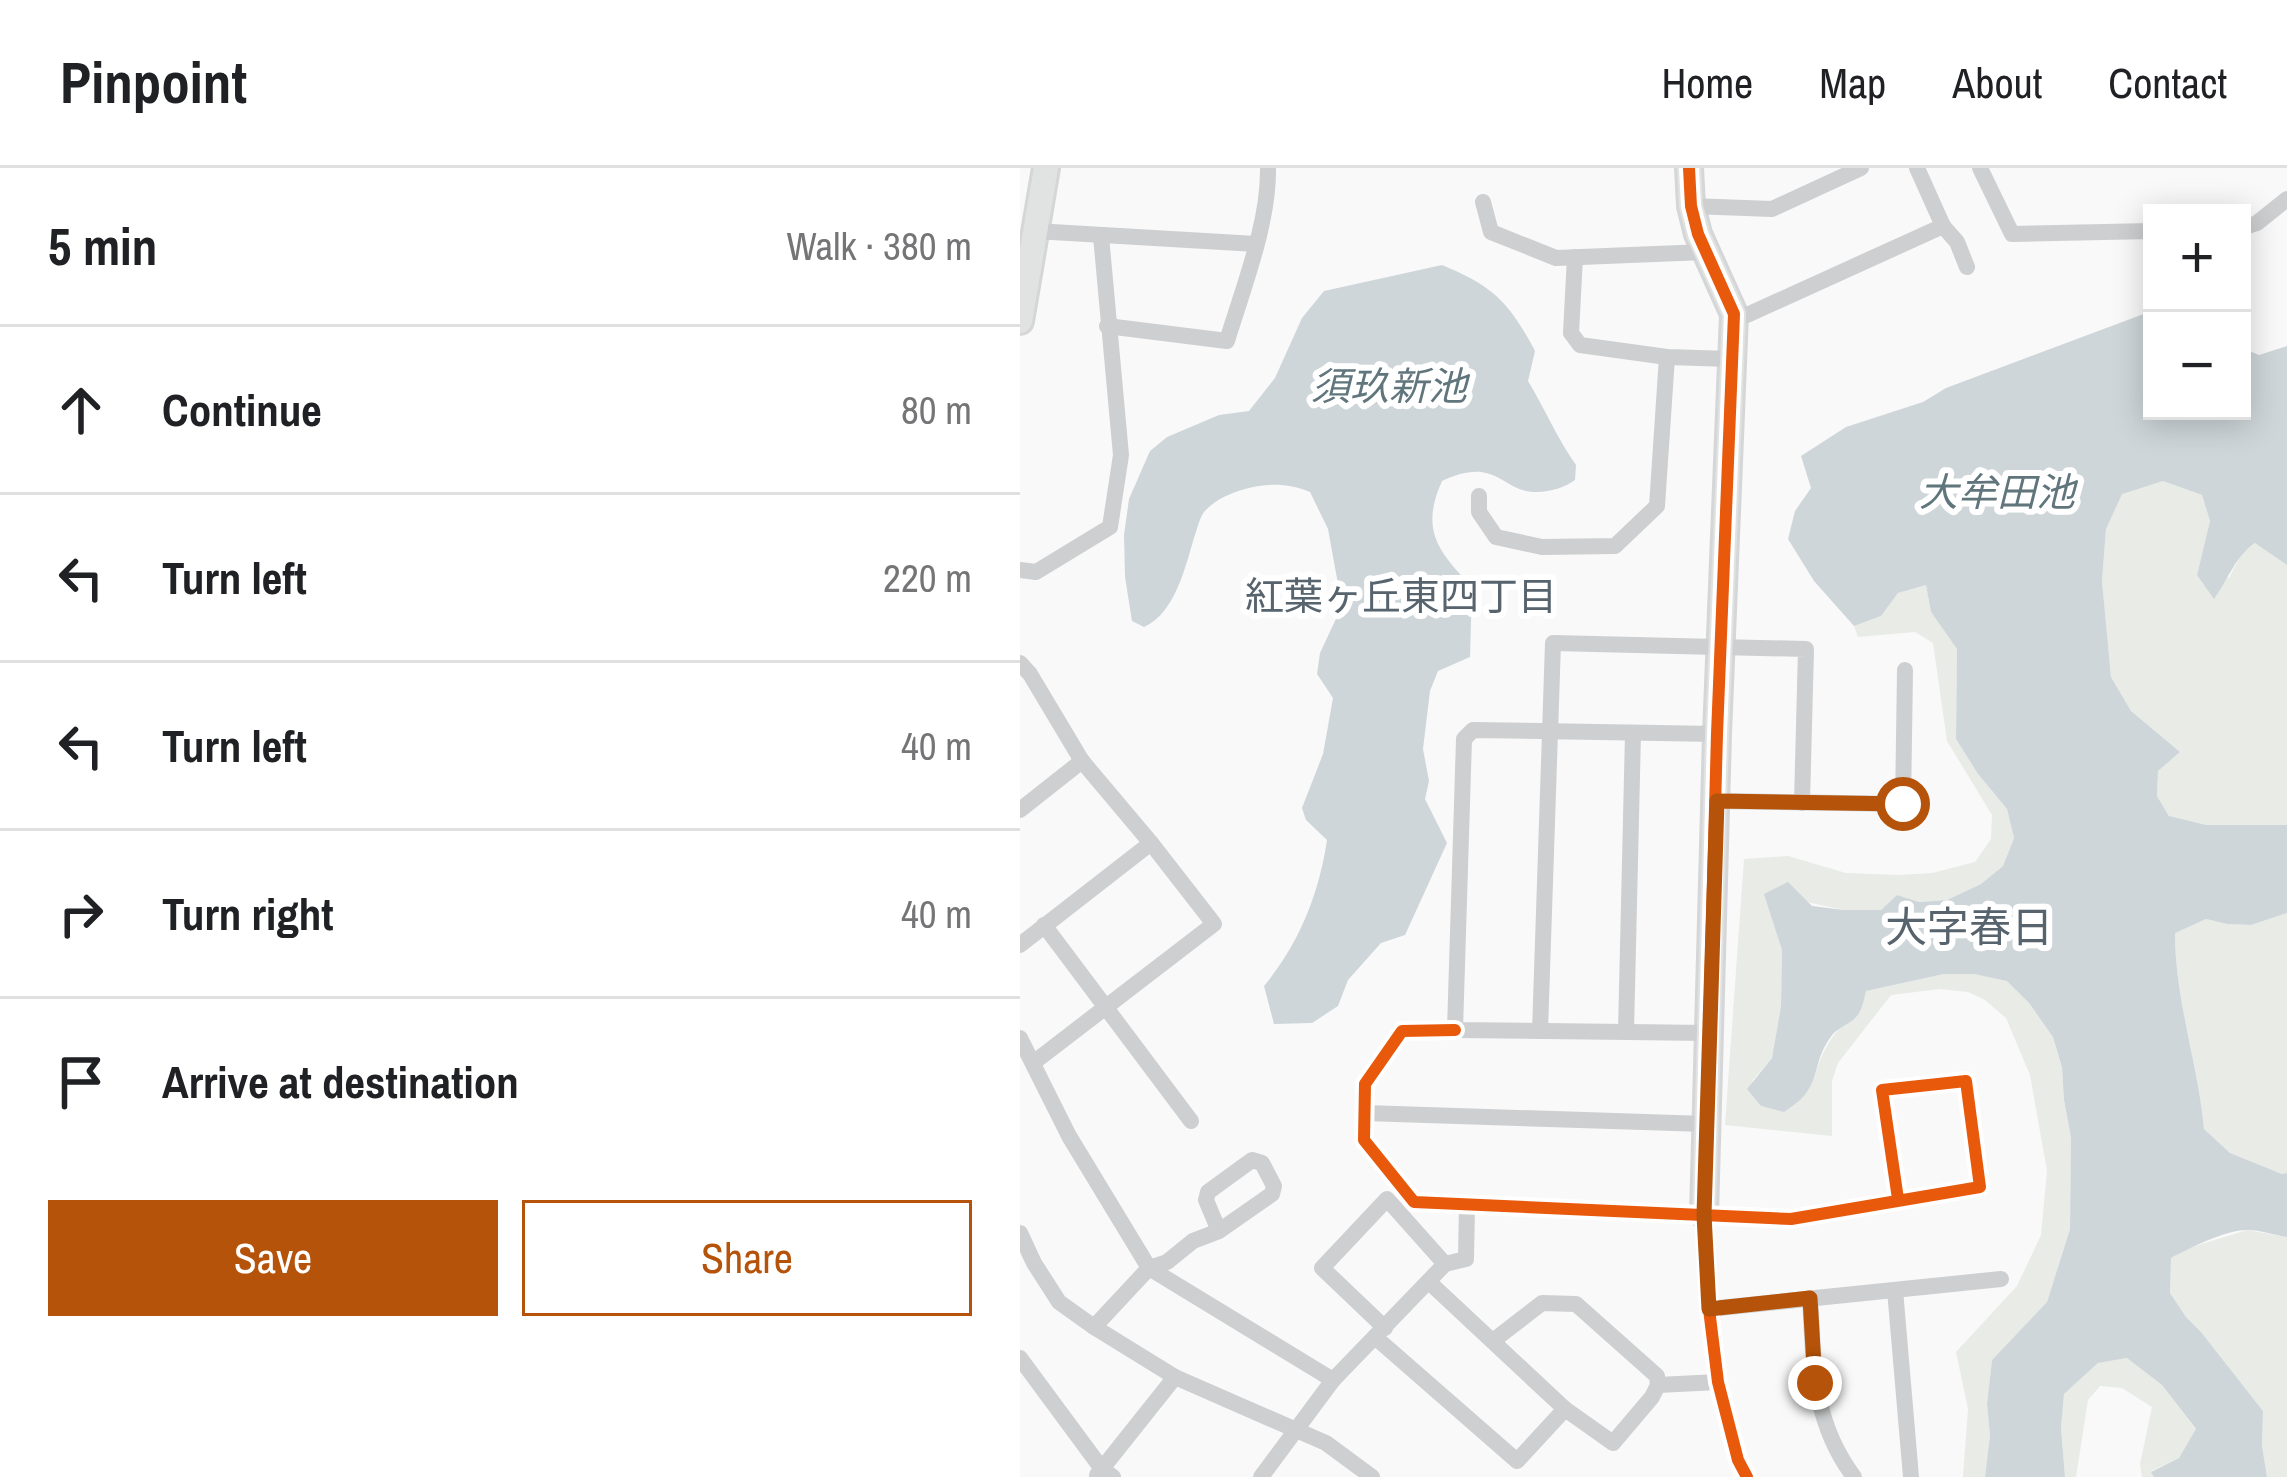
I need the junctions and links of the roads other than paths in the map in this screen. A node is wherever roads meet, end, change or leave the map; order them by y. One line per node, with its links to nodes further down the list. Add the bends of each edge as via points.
1 (1046, 168): 12 (street)
2 (1268, 168): 15 (street)
3 (1689, 168): 9 (street)
4 (1861, 168): 9 (street, via 1772,209)
5 (1917, 168): 11 (street)
6 (1980, 168): 13 (street, via 2012,234)
7 (2287, 199): 10 (street)
8 (1483, 202): 17 (street, via 1491,232 1556,258)
9 (1691, 206): 16 (street)
10 (2251, 225)
11 (1943, 226): 18 (street); 20 (street)
12 (1035, 231): 14 (street); 19 (street)
13 (2143, 231)
14 (1101, 236): 15 (street); 21 (street)
15 (1256, 244): 21 (street, via 1227,341)
16 (1706, 252): 17 (street); 20 (street)
17 (1575, 257): 22 (street, via 1571,333 1580,345)
18 (1967, 267)
19 (1021, 313)
20 (1734, 314): 23 (street)
21 (1107, 326): 25 (street, via 1121,455 1110,526 1036,572)
22 (1667, 357): 23 (street); 24 (street, via 1658,506 1615,547 1542,547 1496,536 1479,512)
23 (1730, 358): 26 (street)
24 (1479, 496)
25 (1020, 570)
26 (1721, 645): 29 (street, via 1553,643); 31 (street); 34 (street, via 1806,649)
27 (1905, 670): 34 (street, via 1903,804)
28 (1023, 673): 32 (street)
29 (1549, 731): 30 (street); 40 (street, via 1473,730 1464,739); 41 (street)
30 (1633, 733): 31 (street); 42 (street)
31 (1717, 734): 33 (street)
32 (1082, 761): 35 (street); 36 (street)
33 (1717, 801): 34 (street); 43 (street)
34 (1802, 803)
35 (1020, 810)
36 (1150, 843): 37 (street); 39 (street, via 1214,924)
37 (1044, 925): 38 (street); 39 (street)
38 (1020, 945)
39 (1106, 1009): 45 (street); 47 (street)
40 (1455, 1030): 41 (street); 46 (street, via 1402,1031 1365,1084)
41 (1540, 1031): 42 (street)
42 (1626, 1032): 43 (street)
43 (1709, 1033): 48 (street)
44 (1020, 1038): 45 (street)
45 (1033, 1063): 55 (street)
46 (1365, 1114): 48 (street); 50 (street, via 1364,1140 1414,1202)
47 (1191, 1120)
48 (1706, 1124): 51 (street)
49 (1898, 1199): 49 (street, via 1980,1187 1966,1081 1882,1090); 51 (street, via 1791,1219)
50 (1467, 1204): 51 (street); 54 (street, via 1466,1259)
51 (1704, 1215): 60 (street)
52 (1219, 1231): 55 (street)
53 (1020, 1233): 61 (street, via 1059,1302)
54 (1444, 1264): 57 (street); 62 (street, via 1388,1199 1322,1268)
55 (1149, 1268): 61 (street); 66 (street)
56 (2001, 1279): 58 (street)
57 (1429, 1282): 62 (street); 63 (street)
58 (1895, 1290): 59 (street); 76 (street)
59 (1810, 1298): 60 (street); 75 (street, via 1819,1406)
60 (1709, 1309): 67 (street)
61 (1094, 1327): 65 (street)
62 (1380, 1332): 66 (street); 69 (street, via 1517,1461)
63 (1494, 1340): 68 (street, via 1542,1303 1576,1304); 69 (street)
64 (1020, 1358): 71 (street)
65 (1175, 1377): 70 (street); 71 (street)
66 (1334, 1380): 70 (street)
67 (1718, 1382): 68 (street); 74 (street)
68 (1658, 1384): 69 (street, via 1612,1443)
69 (1564, 1408)
70 (1296, 1429): 72 (street); 73 (street)
71 (1104, 1474)
72 (1261, 1477)
73 (1372, 1477)
74 (1747, 1477)
75 (1854, 1477)
76 (1911, 1477)

